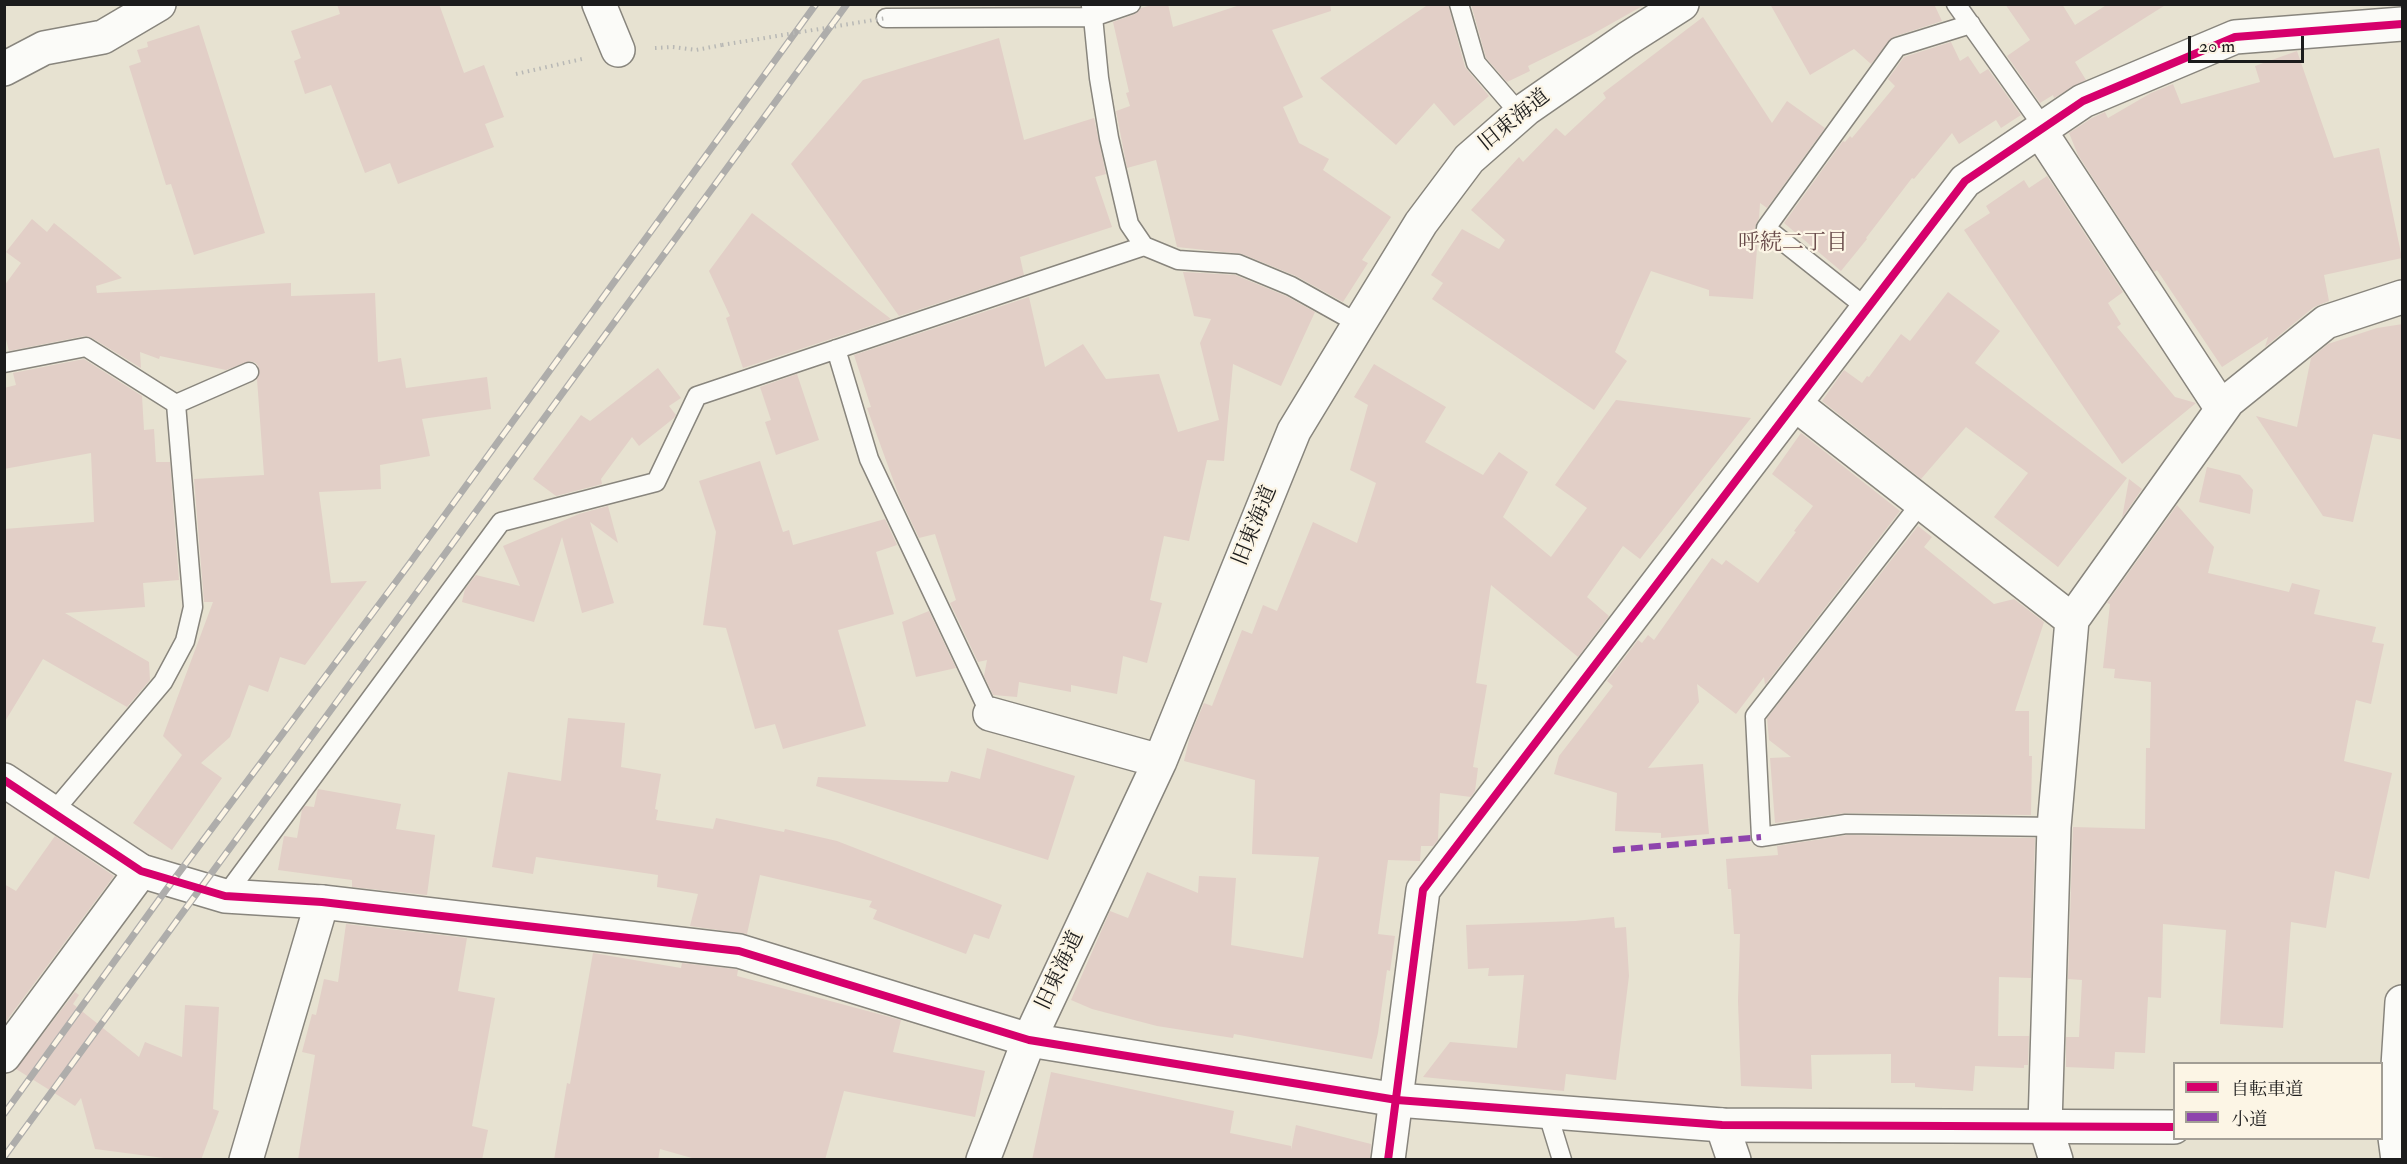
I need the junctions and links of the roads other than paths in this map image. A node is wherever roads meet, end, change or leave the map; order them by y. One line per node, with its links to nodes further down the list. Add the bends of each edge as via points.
1 (159, 4): 12 (street, via 103,37 44,48)
2 (599, 4): 11 (street)
3 (1131, 4): 7 (lane)
4 (1459, 4): 13 (lane, via 1476,63)
5 (1682, 4): 13 (street, 旧東海道)
6 (1956, 4): 9 (lane)
7 (1092, 11): 8 (lane); 15 (lane, via 1109,138 1129,224)
8 (886, 18)
9 (1971, 24): 14 (lane); 17 (lane, via 1897,47 1766,228)
10 (2403, 24): 14 (street, via 2235,37 2083,101)
11 (618, 50)
12 (4, 69)
13 (1521, 115): 18 (street, 旧東海道, via 1469,159 1421,224)
14 (2042, 129): 17 (street, via 1965,181); 24 (street)
15 (1144, 246): 18 (lane, via 1178,260 1238,264 1291,286); 19 (lane)
16 (2403, 297): 24 (street, via 2326,322)
17 (1868, 309): 23 (street)
18 (1359, 324): 28 (street, 旧東海道, via 1294,431)
19 (836, 349): 27 (lane, via 869,459); 33 (lane, via 697,396 656,482 501,522)
20 (4, 363): 22 (lane, via 86,346)
21 (249, 372): 22 (lane)
22 (176, 404): 30 (lane, via 193,607 185,641 163,682)
23 (1795, 404): 25 (street); 38 (street, via 1423,890)
24 (2222, 409): 26 (street)
25 (1921, 502): 26 (street); 31 (lane, via 1755,716 1761,837 1846,824)
26 (2072, 620): 31 (street)
27 (990, 714): 28 (street)
28 (1160, 761): 36 (street, 旧東海道)
29 (4, 780): 30 (street)
30 (54, 811): 32 (street)
31 (2054, 827): 41 (street)
32 (141, 871): 33 (street); 37 (street)
33 (225, 896): 34 (street)
34 (322, 902): 36 (street, via 739,951); 44 (street)
35 (2403, 1002): 43 (street)
36 (1029, 1040): 38 (street); 45 (street, 旧東海道)
37 (4, 1056)
38 (1397, 1100): 39 (street); 46 (street)
39 (1546, 1111): 40 (street); 47 (lane)
40 (1722, 1125): 41 (street); 48 (street)
41 (2044, 1125): 42 (street); 49 (street)
42 (2173, 1127)
43 (2394, 1137)
44 (246, 1160)
45 (982, 1160)
46 (1388, 1160)
47 (1562, 1160)
48 (1734, 1160)
49 (2055, 1160)

